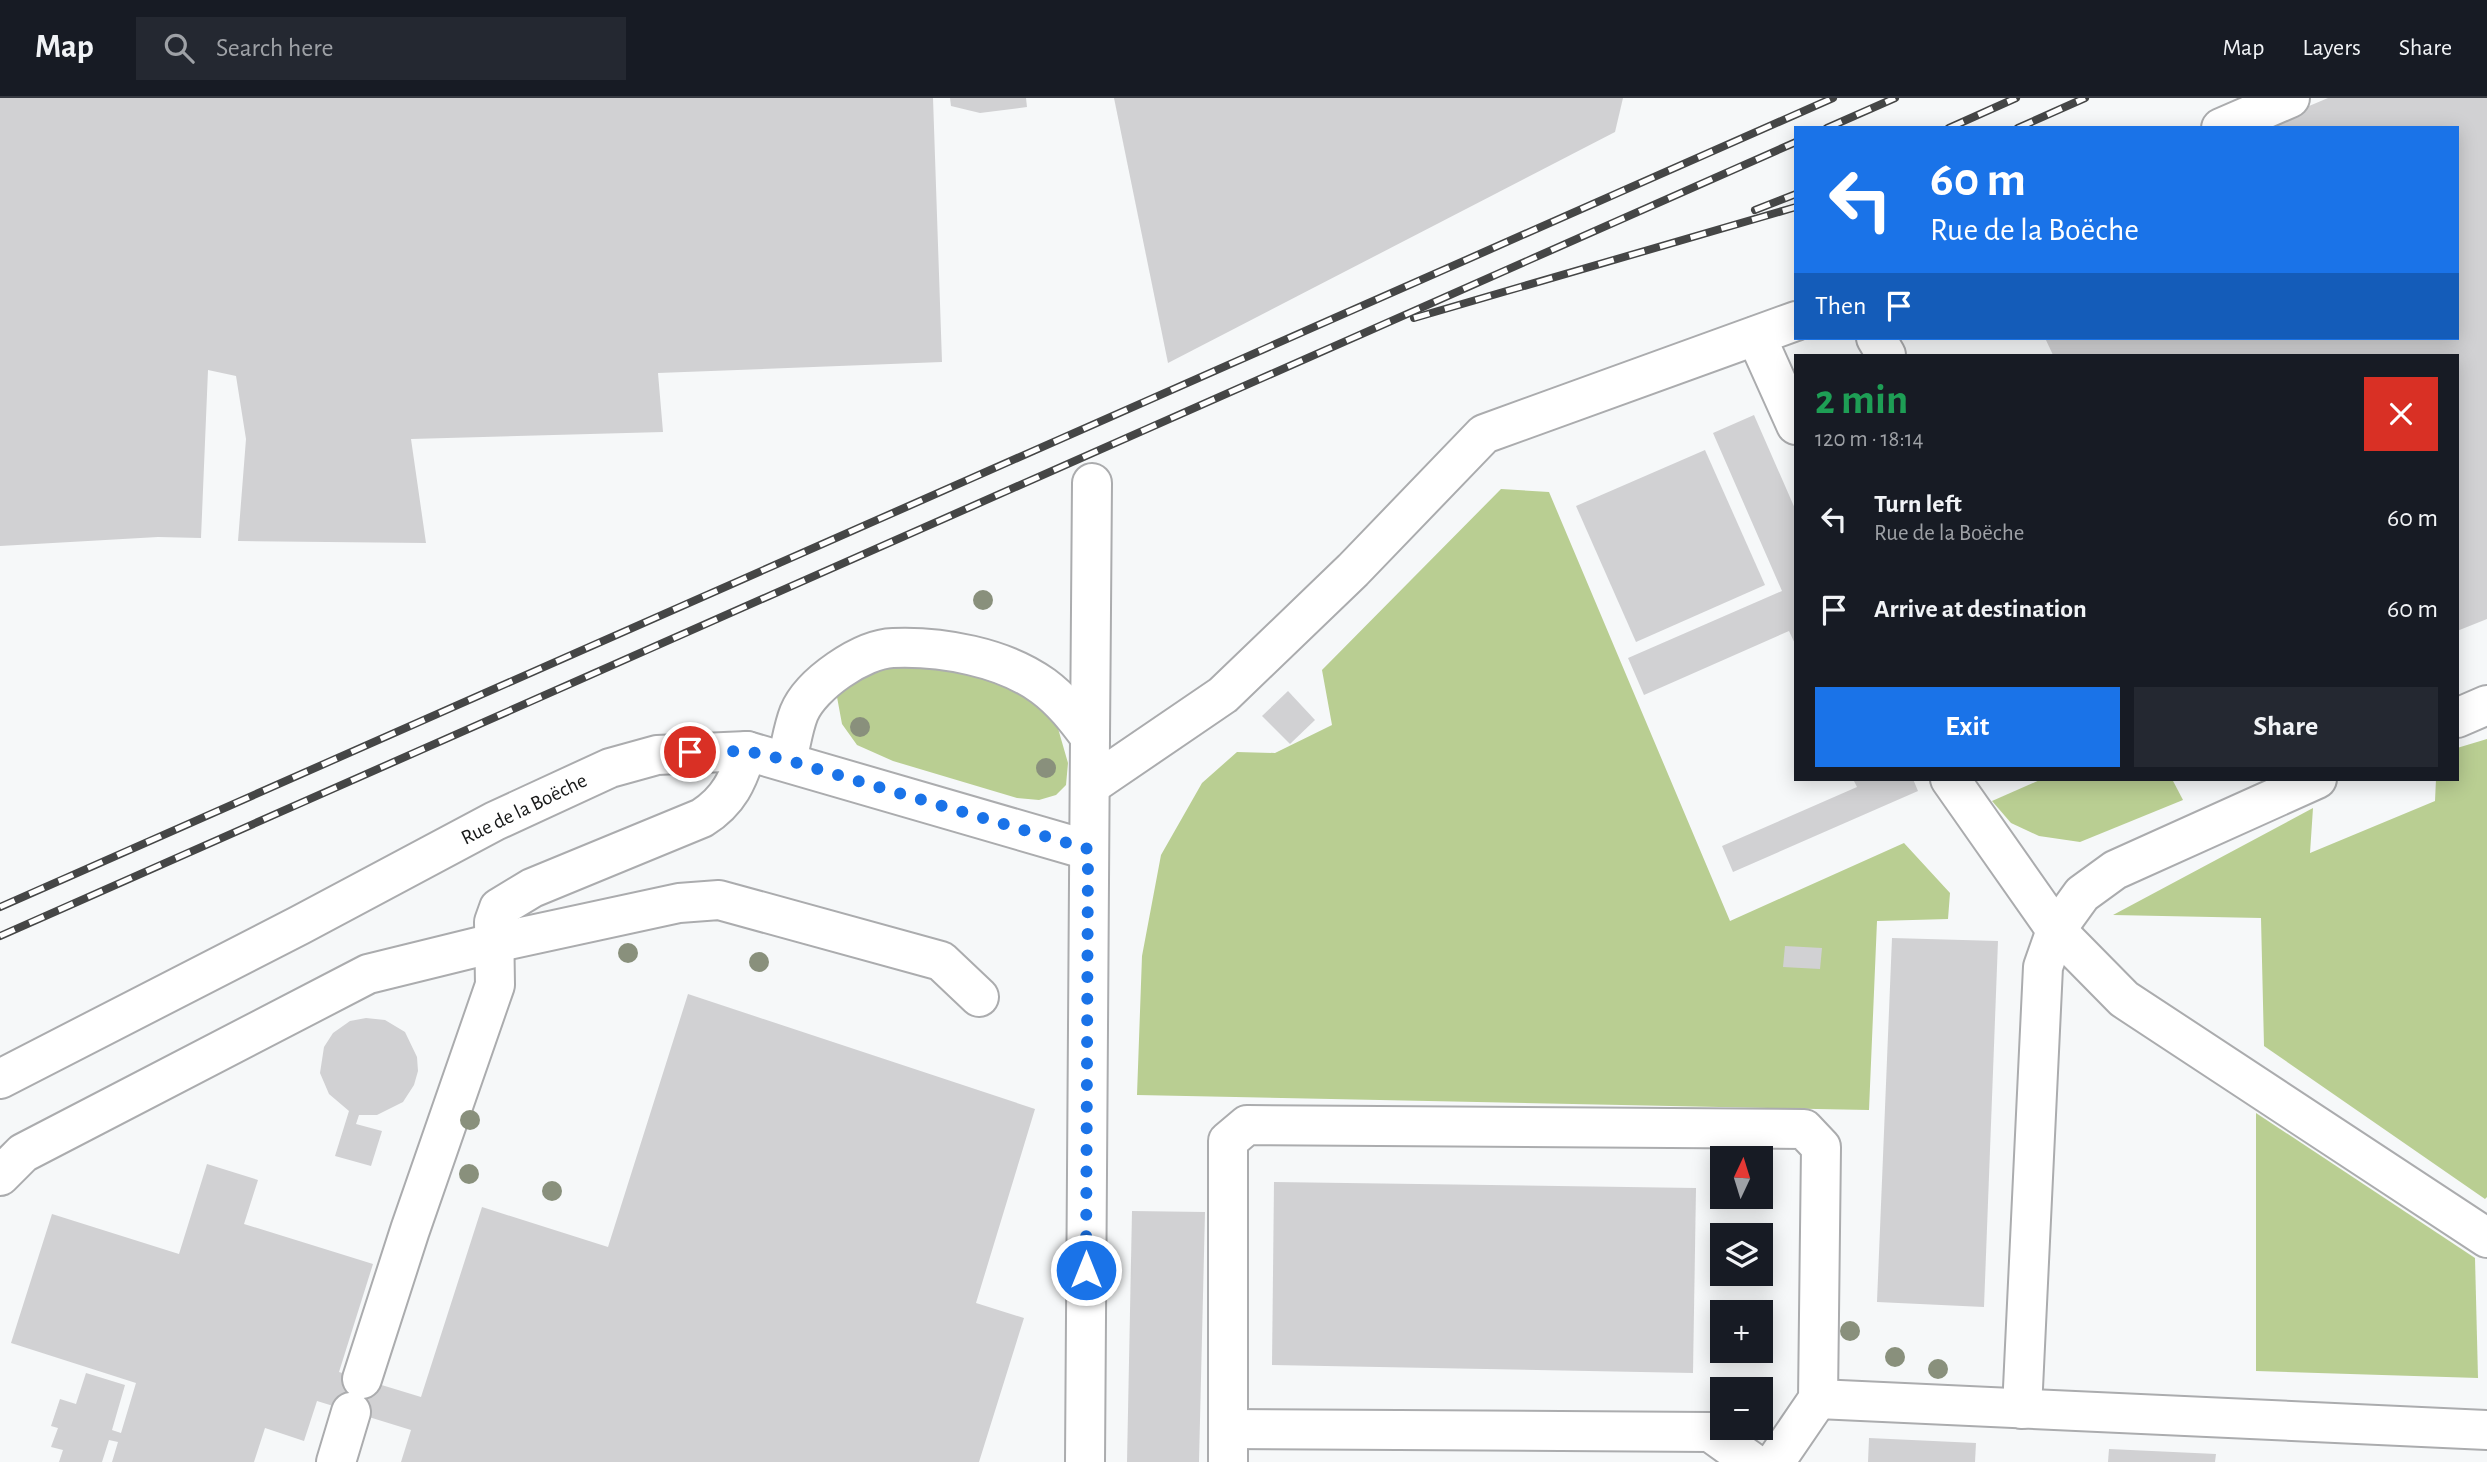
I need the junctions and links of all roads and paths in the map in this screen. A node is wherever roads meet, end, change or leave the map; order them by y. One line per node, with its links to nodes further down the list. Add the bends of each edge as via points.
1 (2290, 98): 2 (street)
2 (2226, 126)
3 (1794, 322): 4 (street)
4 (1756, 336): 5 (street); 14 (street, via 1484,435 1223,695)
5 (1794, 421)
6 (1092, 483): 9 (street)
7 (2487, 705): 8 (street)
8 (2459, 717)
9 (1090, 737): 11 (street, via 1068,708 1042,685 1005,667 956,653 891,648 846,663 820,686 800,711); 14 (street)
10 (747, 751): 11 (street, Rue de la Boëche); 17 (street, via 736,784 718,808 509,901 499,908); 19 (street, Rue de la Boëche, via 657,755 610,768 495,821)
11 (787, 760): 15 (street, Rue de la Boëche)
12 (1951, 781): 16 (street)
13 (2313, 781): 16 (street, via 2115,870 2082,894)
14 (1091, 785): 15 (street)
15 (1088, 849): 27 (street)
16 (2056, 930): 21 (street, via 2124,999); 23 (street, via 2043,967)
17 (494, 943): 18 (street, via 679,904 719,900 941,961); 20 (street, via 368,974 23,1153); 26 (street, via 495,985)
18 (979, 997)
19 (0, 1079)
20 (0, 1176)
21 (2487, 1238)
22 (1818, 1399): 23 (street); 25 (street, via 1821,1147 1804,1129 1247,1125 1228,1140); 29 (street)
23 (2022, 1409): 24 (street)
24 (2487, 1430)
25 (1228, 1446): 28 (street, via 1710,1432)
26 (336, 1462)
27 (1084, 1462)
28 (1752, 1462)
29 (1775, 1462)

